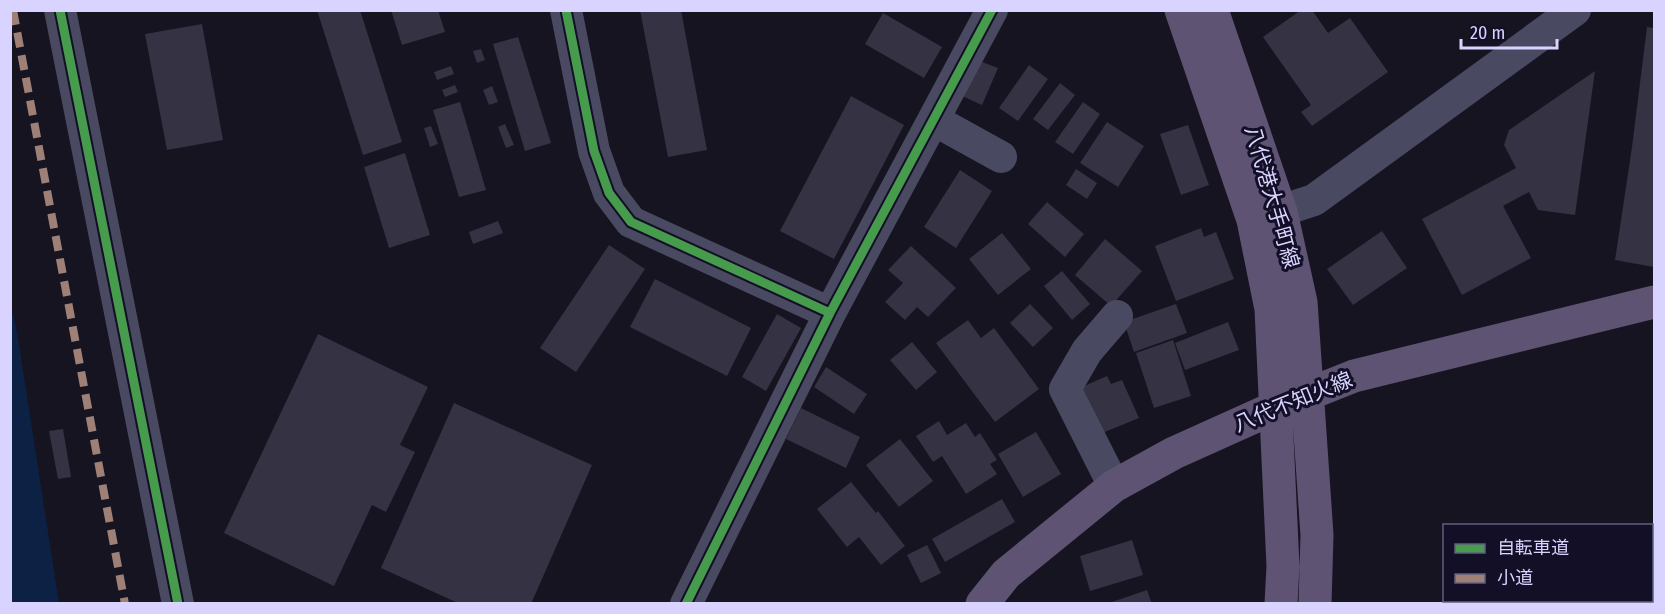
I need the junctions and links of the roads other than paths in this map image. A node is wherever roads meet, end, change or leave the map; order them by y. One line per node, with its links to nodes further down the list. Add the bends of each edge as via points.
1 (60, 10): 16 (street)
2 (566, 10): 11 (street, via 594,151 609,193 631,222)
3 (992, 10): 7 (street)
4 (1181, 10): 9 (main road, 八代港大手町線)
5 (1212, 10): 9 (main road, 八代港大手町線)
6 (1564, 14): 9 (street, via 1314,200)
7 (934, 120): 8 (street); 11 (street)
8 (1000, 157)
9 (1267, 216): 13 (main road, 八代港大手町線, via 1301,302); 14 (main road, 八代港大手町線)
10 (1654, 302): 13 (main road, 八代不知火線, via 1354,376)
11 (830, 314): 17 (street)
12 (1117, 316): 15 (street, via 1087,351 1065,389)
13 (1308, 394): 14 (main road, 八代不知火線); 20 (main road, 八代港大手町線, via 1317,535)
14 (1276, 407): 15 (main road, 八代不知火線, via 1174,453); 19 (main road, 八代港大手町線)
15 (1114, 486): 18 (main road, 八代不知火線, via 1006,574)
16 (178, 603)
17 (686, 603)
18 (982, 603)
19 (1281, 603)
20 (1315, 603)

